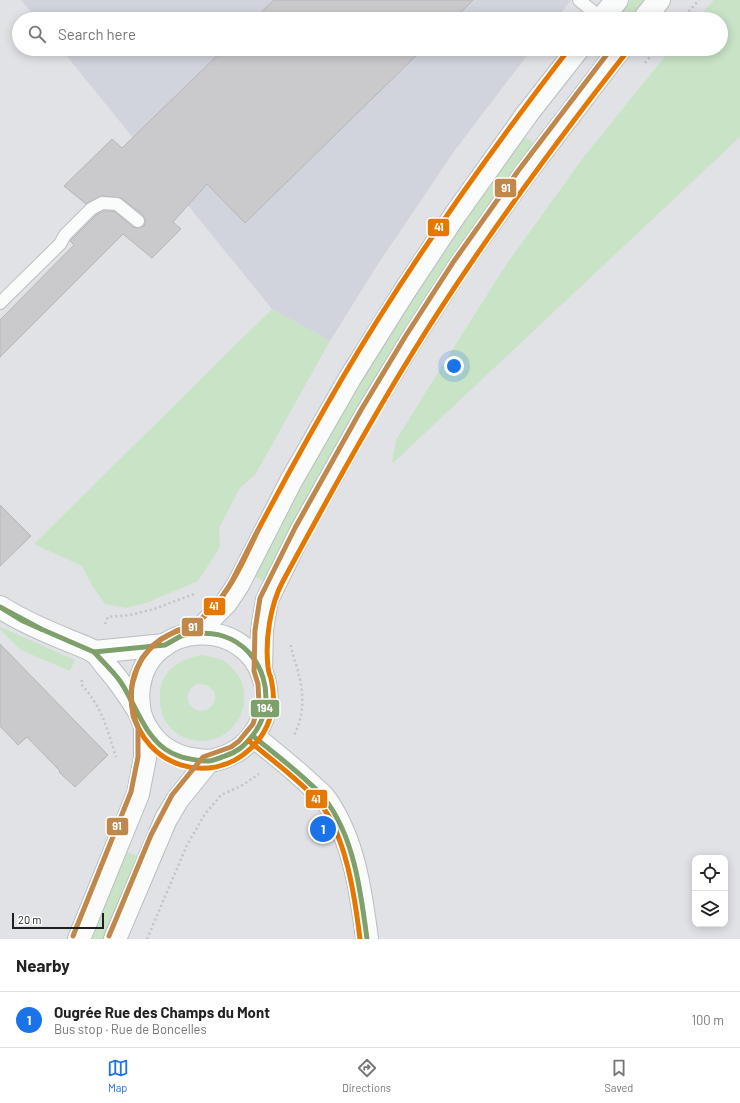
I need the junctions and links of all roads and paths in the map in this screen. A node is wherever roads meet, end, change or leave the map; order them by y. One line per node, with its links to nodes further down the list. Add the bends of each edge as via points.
1 (579, 0): 5 (lane)
2 (617, 0): 6 (main road)
3 (659, 0): 7 (main road)
4 (699, 0): 8 (path)
5 (593, 12)
6 (607, 12)
7 (650, 12)
8 (688, 12)
9 (573, 56): 16 (main road, via 455,214 404,292 350,378 291,481 238,585 226,603)
10 (615, 56): 20 (main road, via 524,175 460,265 367,413 301,531 267,600 262,630)
11 (651, 56): 12 (path)
12 (642, 67)
13 (138, 221): 14 (lane, via 117,204 102,203 96,206)
14 (0, 303)
15 (0, 607): 19 (main road)
16 (196, 633): 18 (main road, via 181,636); 20 (main road, via 211,633 236,642 255,660)
17 (291, 639): 23 (path, via 300,677 302,706)
18 (164, 645): 19 (main road); 22 (main road, via 152,657 142,674 138,700)
19 (94, 652): 22 (main road, via 120,681)
20 (261, 671): 24 (main road, via 265,683 266,705 259,727)
21 (81, 684): 25 (path, via 100,708)
22 (143, 721): 26 (main road, via 154,739 165,749 178,757); 28 (main road, via 145,758 138,794)
23 (295, 732)
24 (253, 736): 26 (main road, via 234,753); 31 (main road, via 326,799 344,832 363,905)
25 (117, 760)
26 (208, 762): 29 (main road, via 178,799 166,819)
27 (262, 772): 30 (path, via 222,795 205,814 187,845)
28 (79, 939)
29 (115, 939)
30 (147, 939)
31 (367, 939)

